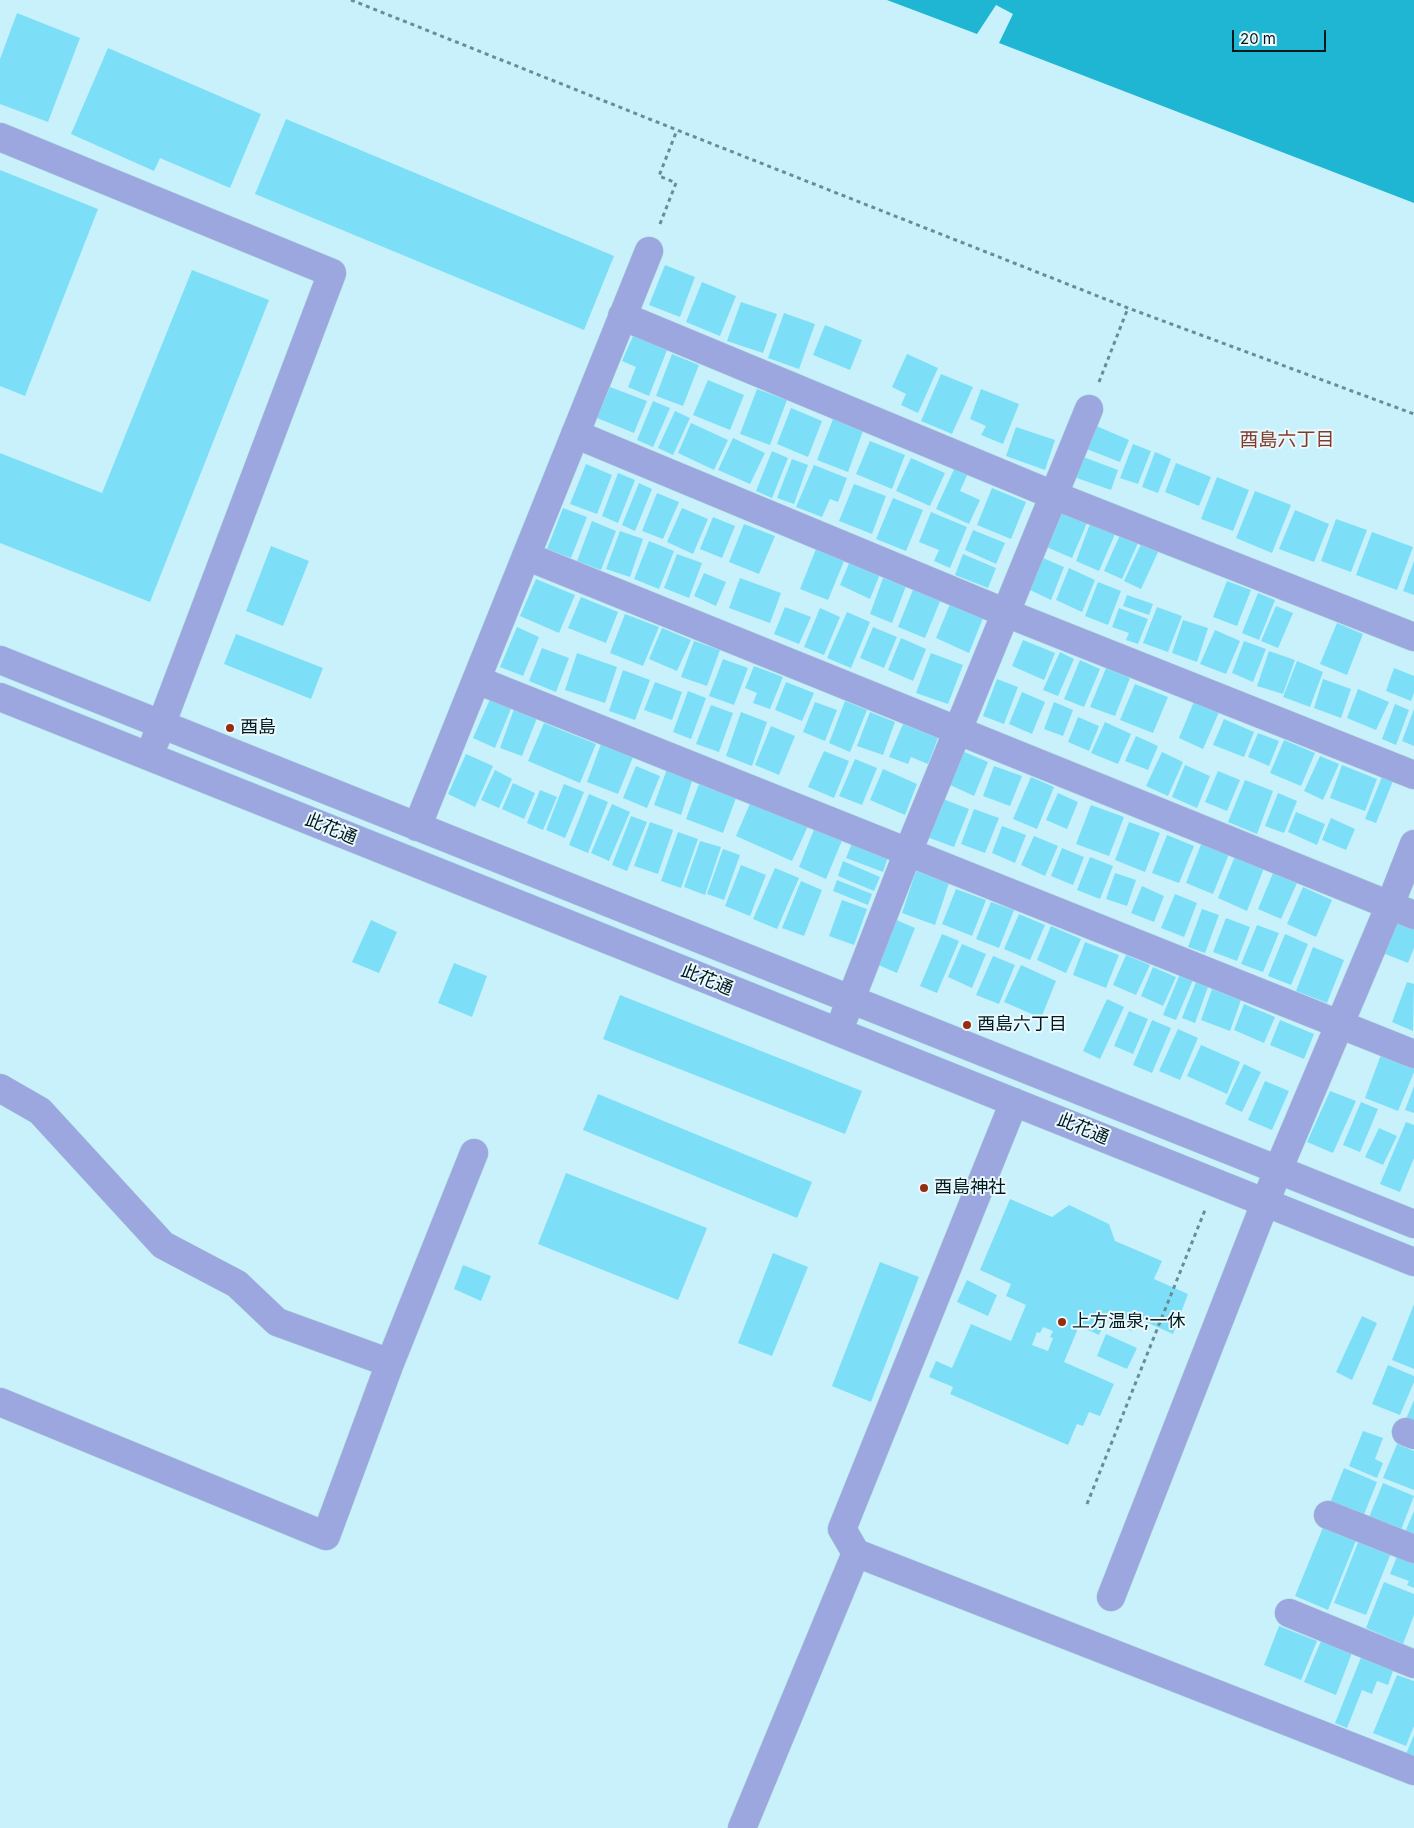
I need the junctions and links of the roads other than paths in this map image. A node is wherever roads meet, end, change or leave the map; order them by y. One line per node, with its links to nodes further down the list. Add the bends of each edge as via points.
1 (0, 137): 13 (street, via 332,273)
2 (649, 251): 3 (street)
3 (622, 316): 5 (street); 6 (street)
4 (1089, 408): 6 (street)
5 (575, 434): 7 (street); 8 (street)
6 (1053, 495): 8 (street); 9 (street)
7 (526, 556): 11 (street); 14 (street)
8 (1006, 613): 14 (street); 16 (street)
9 (1414, 638)
10 (0, 660): 13 (street, 此花通)
11 (476, 680): 17 (street); 19 (street)
12 (0, 697): 15 (street, 此花通)
13 (161, 725): 15 (street); 17 (street, 此花通)
14 (959, 731): 19 (street); 20 (street)
15 (149, 757): 23 (street, 此花通)
16 (1414, 775)
17 (417, 827): 21 (street, 此花通)
18 (1414, 844): 20 (street)
19 (908, 852): 21 (street); 22 (street)
20 (1402, 910): 22 (street)
21 (851, 999): 23 (street); 28 (street, 此花通)
22 (1340, 1024): 24 (street); 28 (street)
23 (838, 1032): 26 (street, 此花通)
24 (1414, 1054)
25 (0, 1088): 32 (street, via 40,1111 163,1245 237,1284 277,1322)
26 (1014, 1102): 29 (street, 此花通); 36 (street, via 842,1529)
27 (474, 1153): 32 (street)
28 (1278, 1170): 29 (street); 30 (street, 此花通)
29 (1266, 1202): 31 (street, 此花通); 37 (street)
30 (1414, 1224)
31 (1414, 1262)
32 (390, 1363): 33 (street, via 326,1536)
33 (0, 1402)
34 (1328, 1515): 35 (street)
35 (1414, 1549)
36 (856, 1553): 40 (street); 41 (street)
37 (1111, 1597)
38 (1289, 1613): 39 (street)
39 (1414, 1664)
40 (1414, 1771)
41 (742, 1828)

